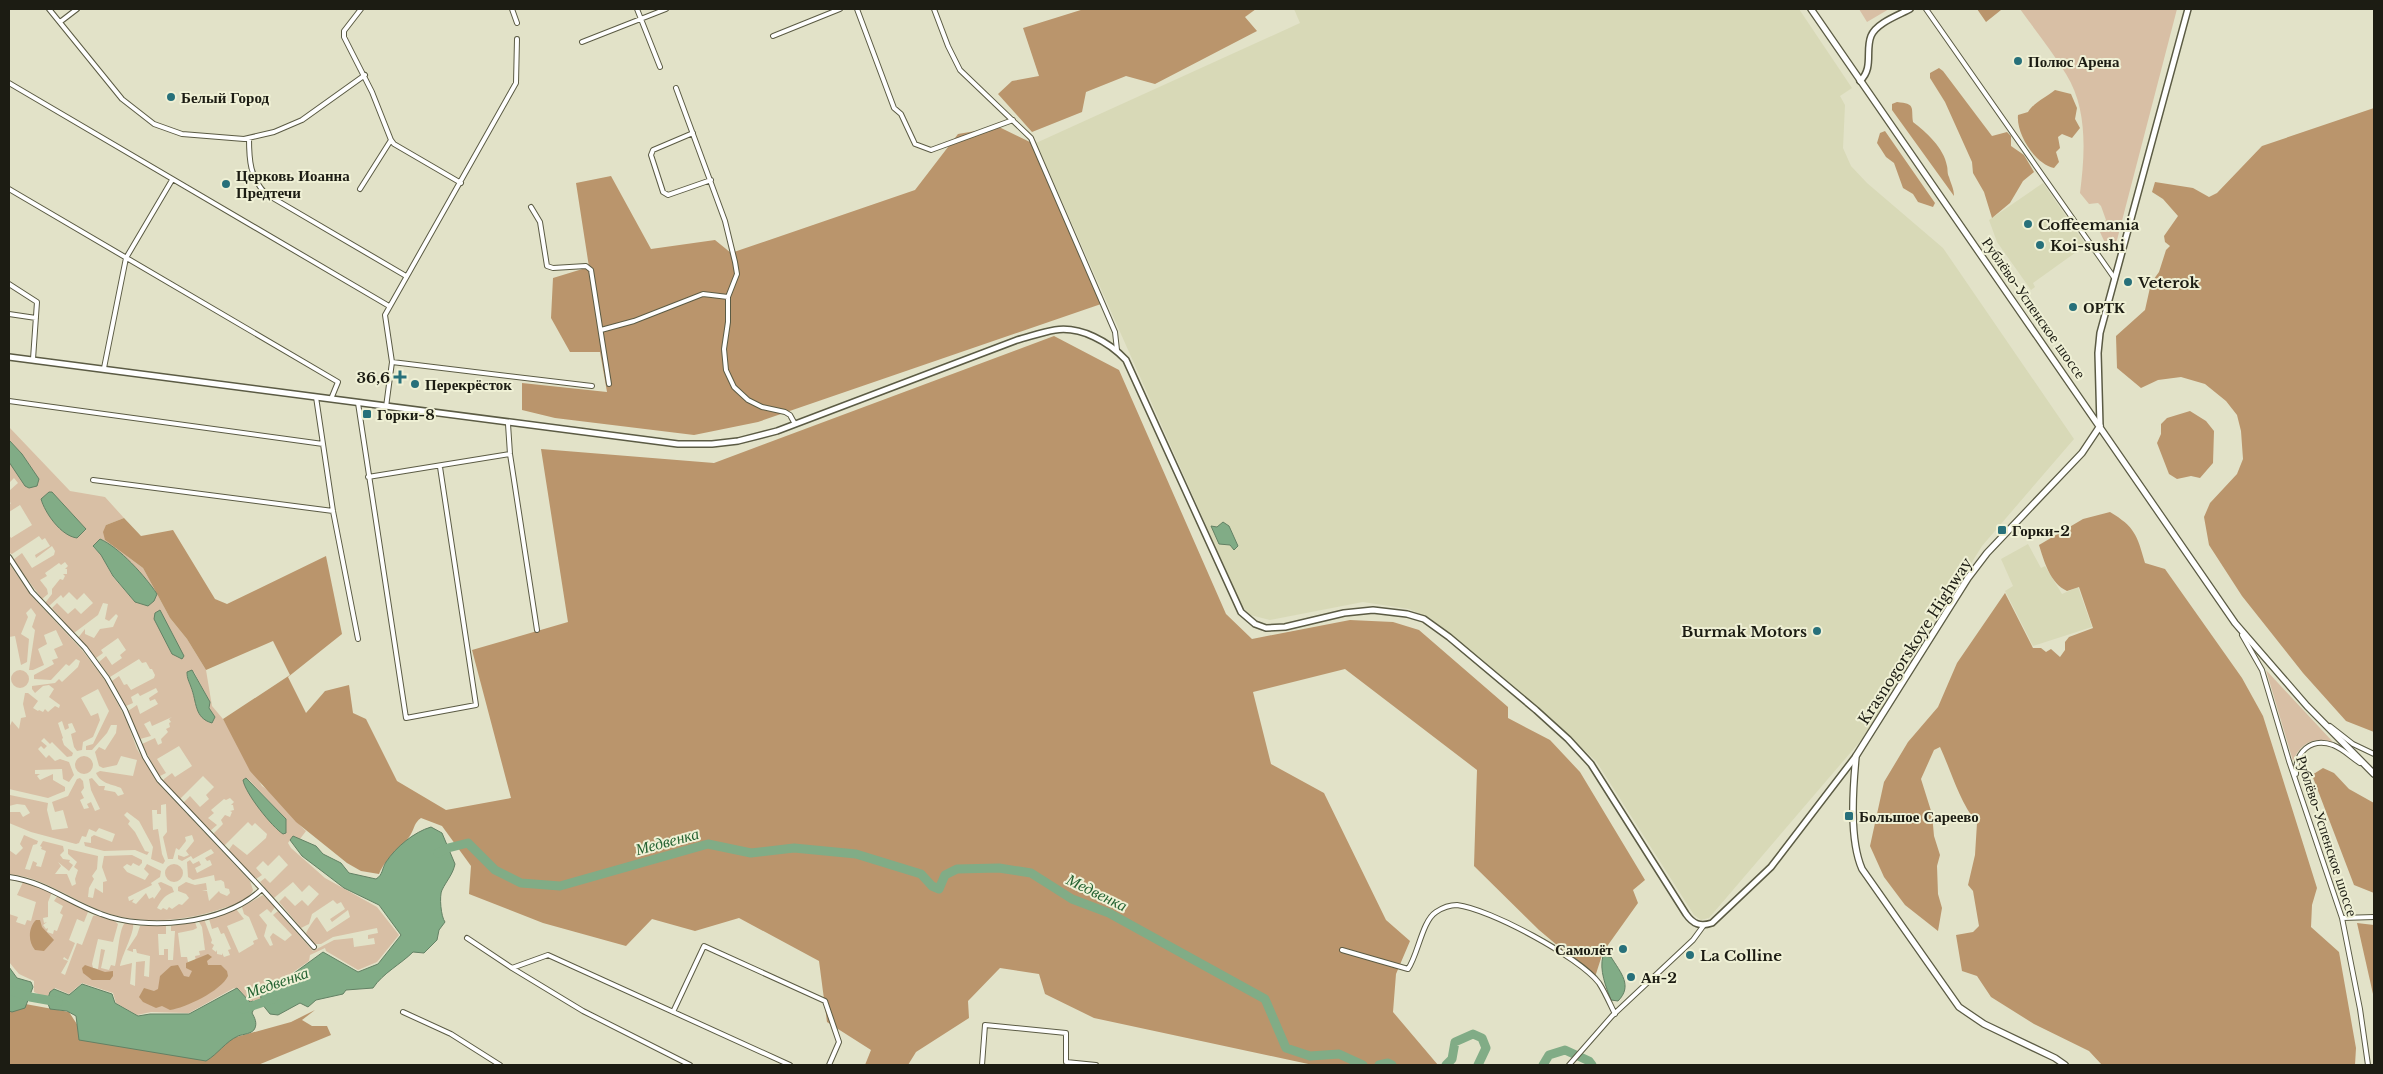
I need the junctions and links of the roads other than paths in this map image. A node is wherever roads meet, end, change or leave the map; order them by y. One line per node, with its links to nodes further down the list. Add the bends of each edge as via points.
1 (50, 9): 15 (street)
2 (77, 9): 15 (street)
3 (361, 9): 21 (street, via 344,31 344,36)
4 (512, 9): 16 (street)
5 (637, 9): 14 (street)
6 (666, 9): 14 (street)
7 (840, 9): 17 (street)
8 (857, 9): 25 (street, via 894,108 901,114 915,144 931,150)
9 (934, 9): 25 (street, via 960,70)
10 (1811, 9): 22 (main road, Рублёво-Успенское шоссе)
11 (1910, 9): 22 (street, via 1874,31 1869,45 1868,70)
12 (1926, 9): 37 (street)
13 (2188, 9): 37 (street)
14 (641, 18): 19 (street); 20 (street)
15 (60, 22): 27 (street, via 108,84 154,124 190,135)
16 (517, 22)
17 (773, 36)
18 (517, 39): 31 (street, via 516,84)
19 (582, 42)
20 (660, 67)
21 (364, 76): 27 (street, via 302,120 274,132); 28 (street)
22 (1860, 81): 58 (main road, Рублёво-Успенское шоссе)
23 (9, 83): 29 (street)
24 (676, 88): 26 (street)
25 (1013, 120): 44 (street, via 1031,138 1115,332)
26 (693, 133): 30 (street); 30 (street, via 652,150 663,192 668,195)
27 (248, 138): 36 (street, via 250,168 266,194)
28 (391, 140): 31 (street); 33 (street)
29 (172, 180): 35 (street); 40 (street)
30 (711, 180): 39 (street, via 725,221 737,274)
31 (461, 183): 36 (street)
32 (9, 189): 35 (street)
33 (360, 189)
34 (531, 207): 43 (street, via 540,222 547,266 586,266 591,270)
35 (126, 258): 48 (street); 52 (street, via 338,382)
36 (406, 276): 40 (street)
37 (2115, 279): 58 (street, via 2100,333)
38 (9, 284): 42 (street, via 37,302)
39 (728, 297): 43 (street, via 703,294); 57 (street, via 724,349 726,370 734,387 762,407 790,415)
40 (389, 306): 47 (street, via 385,315)
41 (9, 314): 42 (street)
42 (36, 318): 46 (street)
43 (601, 330): 49 (street)
44 (1117, 350): 57 (street, via 1075,330 1056,330 1017,340); 79 (street, via 1133,371 1241,612 1255,624 1266,628 1373,610 1424,619 1536,710 1582,754 1691,921)
45 (9, 357): 46 (street)
46 (33, 359): 48 (street)
47 (392, 362): 50 (street); 55 (street)
48 (104, 368): 51 (street)
49 (609, 384)
50 (592, 386)
51 (316, 397): 52 (street); 59 (street)
52 (331, 399): 54 (street)
53 (9, 402): 59 (street)
54 (358, 403): 55 (street); 62 (street)
55 (386, 407): 56 (street)
56 (508, 424): 57 (street, via 678,444 738,441); 60 (street)
57 (794, 424)
58 (2100, 426): 66 (main road, Рублёво-Успенское шоссе); 71 (main road, Krasnogorskoye Highway, via 2082,453 1987,553 1968,578)
59 (323, 444): 64 (street)
60 (510, 454): 61 (street); 67 (street)
61 (440, 467): 62 (street); 62 (street, via 476,705 406,718)
62 (368, 477)
63 (93, 480): 64 (street)
64 (333, 511): 68 (street)
65 (9, 557): 76 (street, via 32,592 104,673 159,780)
66 (2235, 623): 69 (main road, Рублёво-Успенское шоссе); 74 (street, Рублёво-Успенское шоссе, via 2262,670)
67 (536, 630)
68 (358, 639)
69 (2307, 706): 70 (street, via 2353,744); 72 (main road, Рублёво-Успенское шоссе)
70 (2374, 754)
71 (1856, 756): 79 (street, via 1771,867 1712,923); 94 (main road, via 1855,845 1859,864 1870,882 1958,1007 1984,1024)
72 (2368, 768): 73 (main road, Рублёво-Успенское шоссе); 74 (street, via 2335,746 2318,743 2304,749 2298,756)
73 (2374, 774)
74 (2296, 779): 78 (street, Рублёво-Успенское шоссе)
75 (9, 877): 76 (street, via 48,887 108,917 143,923 208,916 243,904)
76 (262, 889): 81 (street)
77 (2374, 917): 78 (street)
78 (2342, 918): 95 (street, Рублёво-Успенское шоссе)
79 (1704, 926): 86 (street)
80 (467, 938): 83 (street)
81 (314, 947)
82 (1342, 950): 86 (street, via 1408,969 1430,916 1454,905 1466,907 1546,943 1576,964 1598,983)
83 (512, 968): 85 (street, via 548,955); 89 (street, via 583,1011)
84 (404, 1012): 88 (street, via 451,1034)
85 (672, 1012): 90 (street); 91 (street, via 704,946 825,1001 839,1042)
86 (1615, 1014): 87 (street)
87 (1570, 1063)
88 (500, 1065)
89 (690, 1065)
90 (790, 1065)
91 (829, 1065)
92 (982, 1065): 93 (street, via 985,1025 1066,1033 1066,1062)
93 (1096, 1065)
94 (2065, 1065)
95 (2368, 1065)

